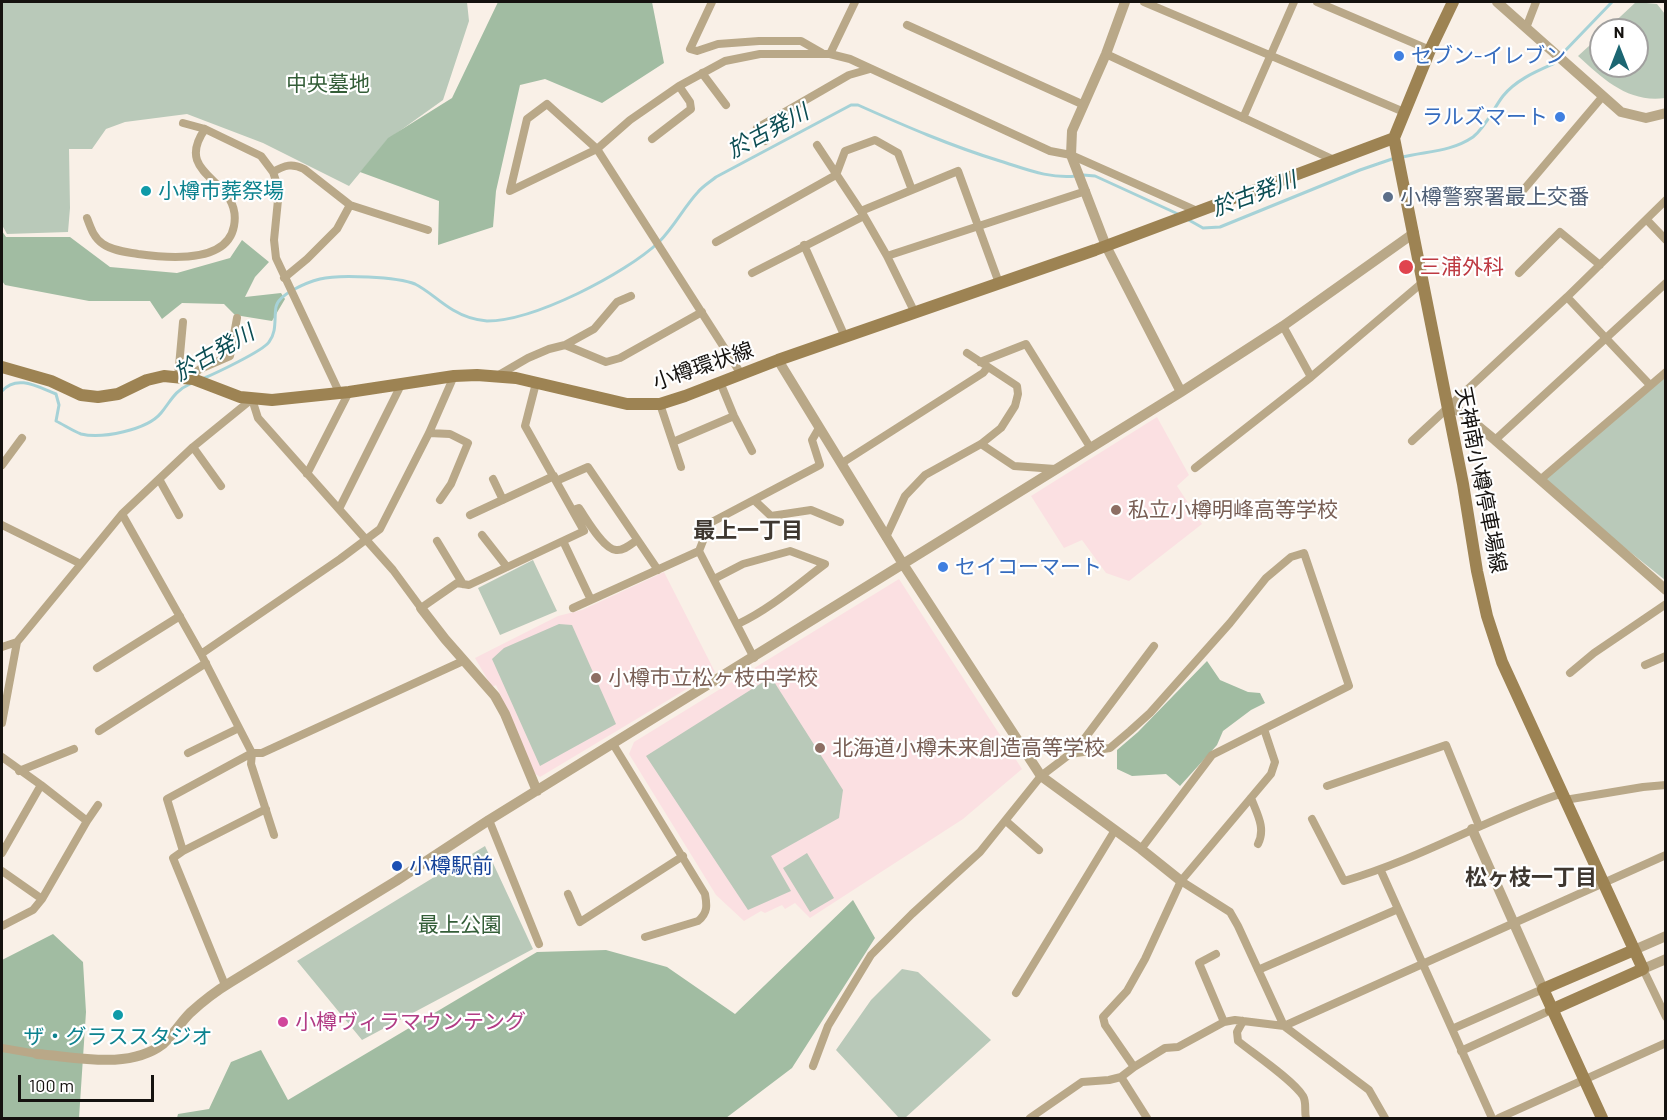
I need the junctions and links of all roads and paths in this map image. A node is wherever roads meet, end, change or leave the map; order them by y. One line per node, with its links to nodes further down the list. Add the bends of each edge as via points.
1 (712, 2): 13 (street, via 690,49 749,42 801,42)
2 (855, 2): 13 (street)
3 (1125, 2): 14 (street)
4 (1144, 2): 15 (street)
5 (1294, 2): 15 (street)
6 (1317, 2): 12 (street)
7 (1453, 2): 12 (main road)
8 (1497, 2): 11 (street)
9 (1536, 2): 11 (street)
10 (908, 25): 21 (street)
11 (1526, 28): 19 (street)
12 (1430, 50): 22 (main road)
13 (827, 54): 16 (street); 17 (street, via 760,54 725,61)
14 (1106, 54): 21 (street); 24 (street)
15 (1271, 56): 22 (street); 24 (street)
16 (870, 69): 28 (street, via 849,75 757,128); 32 (street)
17 (702, 73): 18 (street); 20 (street)
18 (679, 86): 27 (street, via 691,109); 31 (street)
19 (1603, 96): 23 (street, via 1621,112 1635,117); 38 (street)
20 (726, 105)
21 (1084, 105): 32 (street, via 1072,131)
22 (1404, 112): 29 (main road)
23 (1665, 113)
24 (1243, 118): 33 (street)
25 (183, 123): 26 (street)
26 (205, 129): 34 (street, via 261,156); 43 (street, via 195,152 198,164 227,193 235,214 234,228 217,249 182,257 119,251 96,239)
27 (652, 139)
28 (765, 141)
29 (1395, 144): 33 (main road, 小樽環状線); 47 (main road, 天神南小樽停車場線)
30 (817, 146): 35 (street)
31 (597, 149): 31 (street, via 521,186 510,191 527,119 547,104); 62 (street)
32 (1073, 160): 37 (street); 42 (street)
33 (1336, 161): 42 (main road, 小樽環状線)
34 (273, 172): 40 (street, via 284,165 296,165); 56 (street, via 278,200 274,240)
35 (836, 175): 36 (street, via 845,151 875,140 898,153); 41 (street); 49 (street)
36 (912, 190): 41 (street); 45 (street, via 958,171)
37 (1086, 191): 45 (street); 51 (street)
38 (1520, 194)
39 (1665, 200): 44 (street)
40 (350, 205): 46 (street); 56 (street, via 337,229)
41 (862, 213): 50 (street); 52 (street)
42 (1193, 213): 51 (main road, 小樽環状線)
43 (87, 218)
44 (1647, 220): 48 (street); 53 (street)
45 (979, 226): 52 (street); 58 (street)
46 (428, 230)
47 (1414, 233): 57 (main road, 天神南小樽停車場線); 66 (street)
48 (1665, 240)
49 (716, 242)
50 (804, 245): 54 (street); 67 (street)
51 (1106, 246): 58 (main road, 小樽環状線); 85 (street)
52 (887, 256): 63 (street)
53 (1600, 265): 55 (street, via 1560,232); 61 (street)
54 (752, 273)
55 (1519, 273)
56 (284, 278): 84 (street)
57 (1423, 282): 78 (street); 88 (main road, 天神南小樽停車場線)
58 (999, 283): 63 (main road, 小樽環状線)
59 (1665, 283): 68 (street)
60 (631, 296): 69 (street, via 617,302 594,329)
61 (1567, 297): 68 (street); 88 (street)
62 (702, 312): 69 (street, via 606,362); 75 (street)
63 (915, 313): 67 (main road, 小樽環状線)
64 (237, 318): 79 (street, via 230,356)
65 (183, 322): 79 (street)
66 (1282, 326): 78 (street); 85 (street)
67 (845, 337): 71 (main road, 小樽環状線)
68 (1604, 338): 83 (street); 93 (street)
69 (565, 345): 77 (street, via 528,358)
70 (967, 353): 72 (street)
71 (778, 360): 75 (main road, 小樽環状線); 90 (street)
72 (984, 364): 96 (street, via 1017,386 1018,394 1001,428); 98 (street, via 1026,344); 100 (street, via 983,373)
73 (2, 367): 79 (main road, 小樽環状線, via 51,381 81,395 98,397 118,394 164,376)
74 (1665, 372): 83 (street)
75 (741, 374): 80 (main road, 小樽環状線)
76 (454, 376): 77 (main road, 小樽環状線); 82 (main road, 小樽環状線); 91 (street)
77 (497, 376): 81 (main road, 小樽環状線)
78 (1311, 377): 103 (street)
79 (186, 378): 86 (main road, 小樽環状線)
80 (720, 382): 87 (main road, 小樽環状線); 89 (street)
81 (536, 383): 87 (main road, 小樽環状線, via 627,404); 108 (street, via 525,426)
82 (401, 385): 84 (main road, 小樽環状線); 114 (street)
83 (1650, 385): 109 (street)
84 (344, 392): 86 (main road, 小樽環状線); 105 (street)
85 (1181, 392): 98 (street)
86 (252, 399): 97 (street); 105 (street, via 258,418)
87 (660, 404): 95 (street)
88 (1448, 406): 93 (street); 94 (street); 168 (main road, 天神南小樽停車場線, via 1487,616 1502,662)
89 (734, 416): 95 (street); 99 (street)
90 (819, 428): 100 (street); 113 (street, via 812,440 820,465)
91 (429, 434): 111 (street, via 450,434 468,443); 123 (street, via 380,529)
92 (22, 438): 101 (street)
93 (1495, 440): 109 (street)
94 (1412, 441)
95 (673, 442): 102 (street)
96 (981, 444): 104 (street, via 1014,466); 122 (street, via 925,475 905,496)
97 (193, 447): 106 (street); 110 (street)
98 (1090, 447): 104 (street)
99 (752, 451)
100 (842, 463): 122 (street)
101 (2, 465)
102 (681, 467)
103 (1195, 468)
104 (1055, 469): 129 (street)
105 (307, 474): 114 (street)
106 (159, 479): 116 (street); 117 (street)
107 (493, 479): 112 (street)
108 (555, 479): 112 (street); 115 (street); 124 (street, via 588,467)
109 (1540, 480): 134 (street)
110 (221, 486)
111 (440, 500)
112 (503, 500): 118 (street)
113 (754, 500): 119 (street, via 771,516 811,510); 127 (street, via 710,523)
114 (339, 509): 123 (street)
115 (573, 510): 124 (street, via 579,508 606,546 616,550); 126 (street, via 584,531)
116 (122, 513): 128 (street); 139 (street)
117 (179, 515)
118 (470, 515)
119 (840, 522)
120 (2, 525): 128 (street)
121 (482, 535): 130 (street)
122 (886, 537): 129 (street)
123 (366, 540): 137 (street); 144 (street)
124 (637, 540): 131 (street)
125 (436, 541): 133 (street)
126 (563, 541): 130 (street); 135 (street)
127 (699, 551): 131 (street); 132 (street)
128 (81, 564): 141 (street)
129 (903, 564): 146 (street); 163 (street)
130 (507, 567): 133 (street, via 469,585)
131 (658, 570): 135 (street)
132 (714, 579): 140 (street); 140 (street, via 743,564 790,550 825,564 762,612)
133 (463, 584): 137 (street)
134 (1665, 590)
135 (591, 600): 138 (street)
136 (1665, 604): 151 (street)
137 (421, 608): 147 (street)
138 (573, 608)
139 (180, 616): 144 (street); 150 (street)
140 (738, 624): 146 (street)
141 (17, 642): 143 (street); 152 (street)
142 (1155, 646): 160 (street)
143 (2, 647)
144 (201, 654): 148 (street)
145 (1665, 656): 149 (street)
146 (754, 657): 156 (street)
147 (463, 661): 159 (street, via 262,753); 167 (street, via 495,696)
148 (206, 663): 153 (street); 155 (street)
149 (1645, 665)
150 (97, 668)
151 (1570, 673)
152 (2, 723)
153 (239, 728): 158 (street); 159 (street)
154 (1264, 729): 160 (street, via 1349,686 1304,553 1291,557 1266,578 1131,731 1110,748); 169 (street, via 1275,762 1271,774); 180 (street, via 1212,755)
155 (99, 731)
156 (614, 744): 167 (street); 185 (street)
157 (74, 749): 162 (street)
158 (188, 753)
159 (252, 753): 171 (street, via 251,764); 182 (street, via 167,799)
160 (1073, 754): 163 (street)
161 (2, 758): 162 (street)
162 (19, 771): 164 (street)
163 (1041, 776): 175 (street); 177 (street)
164 (41, 785): 174 (street); 183 (street)
165 (1665, 785): 168 (street)
166 (1327, 786): 176 (street, via 1446,745)
167 (537, 791): 173 (street)
168 (1564, 797): 176 (street, via 1522,807); 189 (main road, 天神南小樽停車場線)
169 (1251, 798): 179 (street, via 1263,829); 188 (street)
170 (98, 805): 174 (street)
171 (266, 809): 178 (street); 182 (street)
172 (1312, 819): 187 (street, via 1344,881)
173 (489, 820): 197 (street); 204 (street)
174 (87, 821): 191 (street)
175 (1006, 821): 181 (street); 217 (street, via 980,852 871,955 828,1026)
176 (1476, 828): 187 (street); 193 (street)
177 (1115, 830): 180 (street); 206 (street)
178 (274, 835)
179 (1258, 844)
180 (1141, 849): 188 (street)
181 (1039, 850)
182 (183, 851): 204 (street, via 173,858)
183 (2, 853)
184 (1665, 855): 189 (street)
185 (683, 856): 190 (street, via 580,922); 196 (street, via 705,894 705,916)
186 (2, 871): 191 (street)
187 (1381, 871): 192 (street)
188 (1181, 881): 203 (street, via 1230,912); 218 (street, via 1126,991 1103,1017)
189 (1604, 884): 193 (street); 198 (main road, 天神南小樽停車場線)
190 (568, 894)
191 (42, 899): 194 (street, via 33,910)
192 (1398, 909): 201 (street); 203 (street)
193 (1513, 922): 201 (street); 205 (street)
194 (2, 926)
195 (1665, 936): 198 (street)
196 (645, 937)
197 (539, 944)
198 (1634, 950): 202 (main road, 天神南小樽停車場線); 205 (main road)
199 (1216, 954): 210 (street, via 1199,963)
200 (1665, 959): 202 (street)
201 (1422, 963): 211 (street); 212 (street)
202 (1643, 969): 207 (main road); 208 (street)
203 (1258, 970): 211 (street)
204 (225, 985): 216 (street, via 189,1014 165,1042 142,1055 109,1059)
205 (1543, 989): 207 (main road); 212 (street)
206 (1016, 993)
207 (1551, 1011): 215 (street); 220 (main road)
208 (1665, 1017)
209 (1243, 1021): 210 (street); 211 (street); 223 (street, via 1237,1032 1238,1041 1303,1095)
210 (1224, 1022): 218 (street, via 1178,1047 1165,1048)
211 (1284, 1026): 224 (street, via 1369,1090)
212 (1452, 1029): 215 (street)
213 (1665, 1043): 220 (street)
214 (2, 1048): 216 (street)
215 (1461, 1051): 225 (street)
216 (37, 1054)
217 (813, 1066)
218 (1134, 1067): 219 (street)
219 (1121, 1077): 221 (street, via 1082,1082); 222 (street)
220 (1584, 1079): 226 (street); 227 (main road)
221 (1030, 1119)
222 (1147, 1119)
223 (1306, 1119)
224 (1385, 1119)
225 (1492, 1119)
226 (1499, 1119)
227 (1602, 1119)

